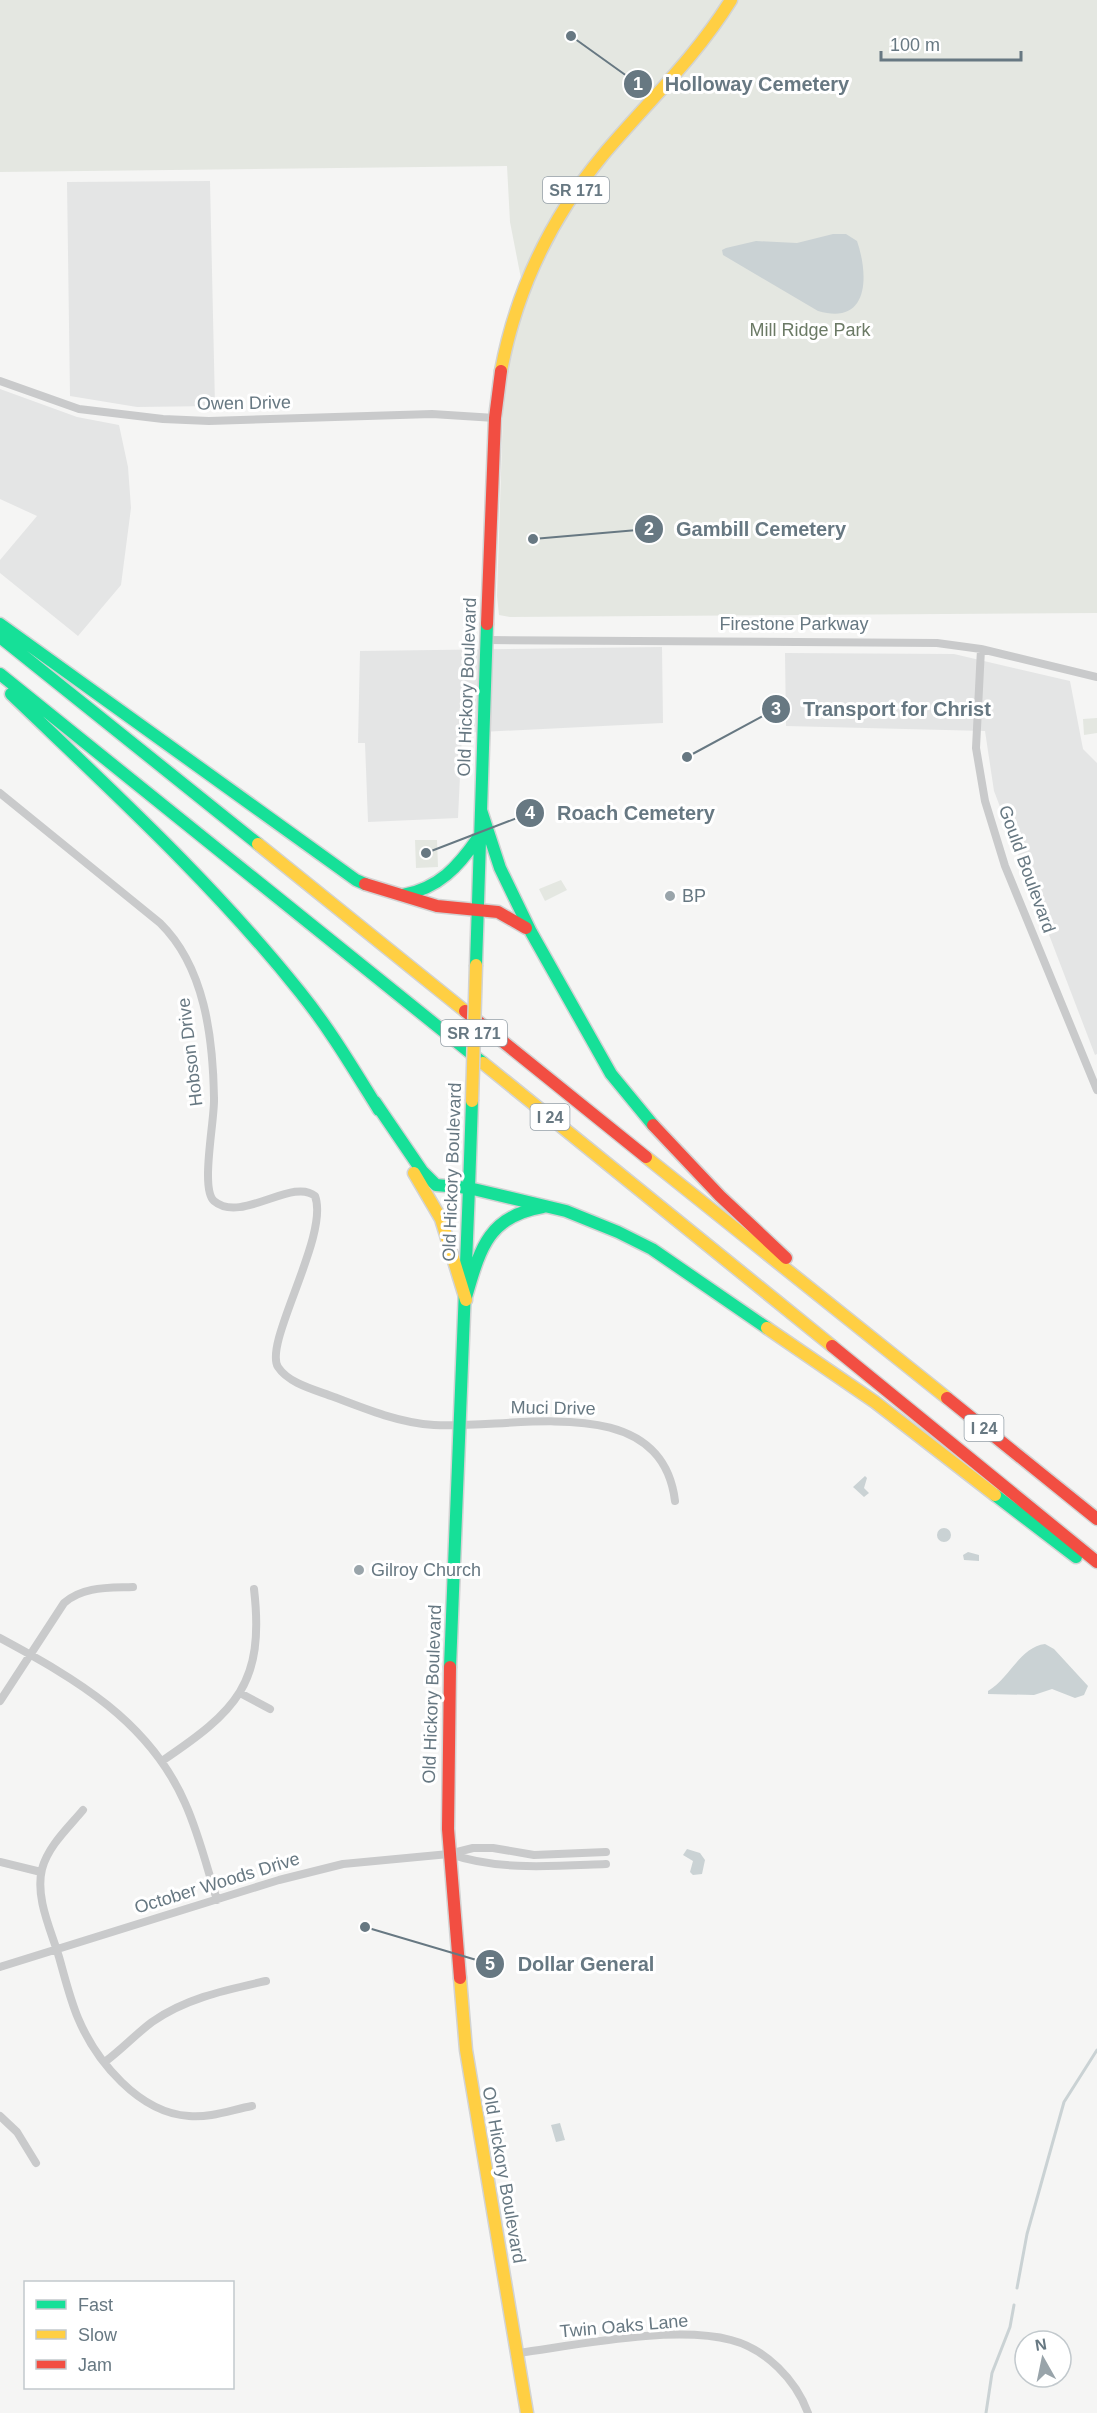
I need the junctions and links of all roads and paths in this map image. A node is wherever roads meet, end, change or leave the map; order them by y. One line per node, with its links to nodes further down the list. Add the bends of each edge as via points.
1 (731, 0): 3 (main road, Old Hickory Boulevard / SR 171, via 696,53 604,154 554,225 530,272 511,325)
2 (0, 381): 3 (street, Owen Drive, via 79,409 135,417 209,421 432,414)
3 (495, 418): 6 (main road, Old Hickory Boulevard / SR 171)
4 (0, 624): 14 (main road, via 324,860 356,880)
5 (0, 637): 22 (main road, I 24)
6 (487, 640): 7 (street, Firestone Parkway, via 901,641); 12 (main road, Old Hickory Boulevard / SR 171)
7 (981, 649): 9 (street, Firestone Parkway); 17 (street, Gould Boulevard, via 976,748 985,801 1005,866)
8 (0, 674): 26 (main road, I 24)
9 (1097, 676)
10 (0, 684): 18 (main road, via 251,930 317,1012)
11 (0, 793): 23 (street, Hobson Drive, via 160,923 186,955 202,1000 212,1068 214,1108 207,1185 210,1197 234,1207 300,1191 315,1196 316,1226 283,1327 279,1367 298,1382 372,1411 428,1424)
12 (481, 810): 13 (main road, Old Hickory Boulevard / SR 171); 16 (main road, via 500,867)
13 (478, 838): 14 (main road, via 441,883 419,893); 15 (main road, Old Hickory Boulevard / SR 171)
14 (390, 894): 15 (main road, via 449,908)
15 (477, 909): 16 (main road, via 511,914); 19 (main road, Old Hickory Boulevard / SR 171, bridge)
16 (531, 932): 22 (main road, via 611,1074 650,1122 720,1196)
17 (1097, 1090)
18 (375, 1102): 19 (main road, via 430,1180 444,1187); 21 (main road, via 441,1220)
19 (469, 1188): 20 (main road); 21 (main road, Old Hickory Boulevard)
20 (554, 1208): 21 (main road, via 520,1212 492,1231 479,1253); 27 (main road, via 618,1232 686,1271 875,1402)
21 (466, 1300): 23 (main road, Old Hickory Boulevard)
22 (871, 1338): 25 (main road, I 24)
23 (461, 1424): 24 (street, Muci Drive, via 584,1424 620,1429 654,1452 669,1474); 38 (main road, Old Hickory Boulevard, via 447,1732)
24 (675, 1501)
25 (1097, 1519)
26 (1097, 1563)
27 (1097, 1571)
28 (133, 1587): 31 (street, via 92,1590 68,1599 51,1619)
29 (254, 1589): 32 (street, via 256,1640)
30 (0, 1638): 31 (street)
31 (30, 1656): 33 (street); 35 (street, via 107,1703 137,1730)
32 (240, 1693): 34 (street); 35 (street, via 219,1720)
33 (0, 1701)
34 (270, 1709)
35 (162, 1761): 42 (street, via 186,1805)
36 (84, 1810): 41 (street, via 48,1855)
37 (606, 1852): 38 (street, October Woods Drive, via 528,1855 483,1848)
38 (449, 1854): 40 (street, via 475,1862 525,1867); 42 (street, October Woods Drive, via 343,1863); 50 (main road, Old Hickory Boulevard, via 466,2050)
39 (0, 1862): 41 (street)
40 (606, 1864)
41 (41, 1872): 43 (street, via 43,1906)
42 (217, 1900): 43 (street, October Woods Drive)
43 (57, 1949): 44 (street, October Woods Drive); 46 (street, via 78,2018)
44 (0, 1967)
45 (266, 1981): 46 (street, via 203,1996 173,2009)
46 (106, 2061): 47 (street, via 139,2098 167,2112 198,2116)
47 (252, 2106)
48 (0, 2116): 49 (street)
49 (36, 2163)
50 (518, 2353): 51 (main road, Old Hickory Boulevard); 52 (street, Twin Oaks Lane, via 670,2336 722,2338 742,2344 773,2364 797,2390)
51 (527, 2413)
52 (808, 2413)

